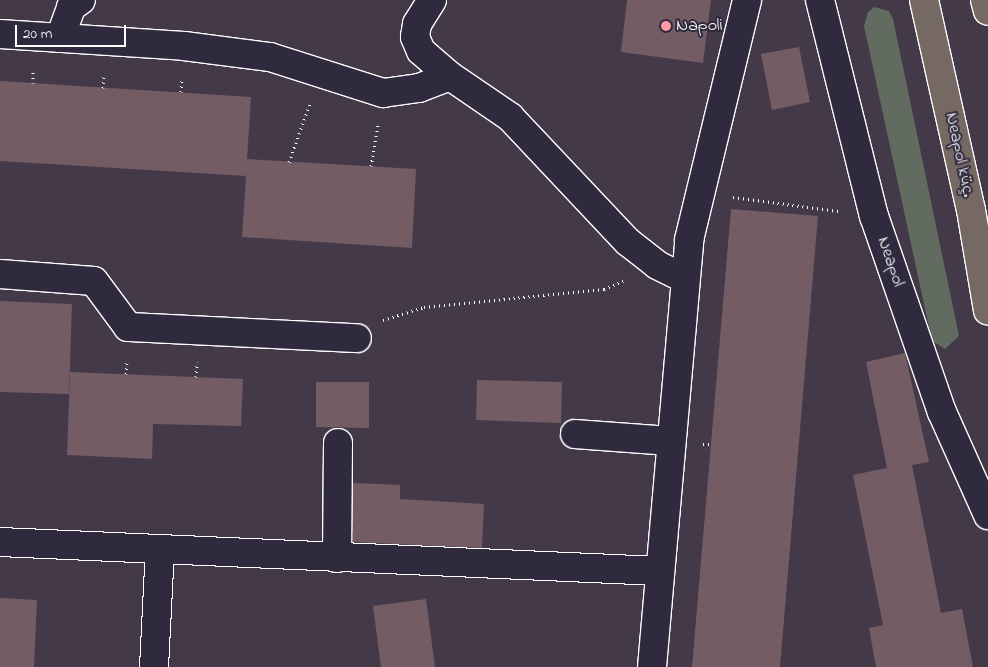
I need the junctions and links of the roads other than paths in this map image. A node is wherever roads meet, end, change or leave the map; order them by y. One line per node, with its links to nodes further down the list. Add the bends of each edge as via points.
1 (81, 0): 9 (street, via 71,7)
2 (432, 0): 10 (street, via 423,9 415,37 421,51)
3 (746, 0): 12 (street)
4 (820, 0): 18 (street, Neapol, via 874,216 942,412)
5 (924, 0): 13 (main road, Neapol küç., via 971,210)
6 (985, 0): 7 (main road)
7 (988, 11)
8 (0, 34): 9 (street)
9 (60, 38): 10 (street, via 242,52 270,57 320,76 383,93 418,88)
10 (450, 76): 12 (street, via 510,117 628,242 657,266)
11 (0, 274): 14 (street, via 94,280 128,326)
12 (684, 278): 16 (street)
13 (988, 311)
14 (357, 338)
15 (575, 434): 16 (street)
16 (670, 441): 22 (street)
17 (338, 443): 21 (street)
18 (988, 516)
19 (0, 542): 20 (street)
20 (160, 550): 21 (street); 23 (street)
21 (336, 558): 22 (street)
22 (658, 571): 24 (street)
23 (154, 667)
24 (652, 667)

